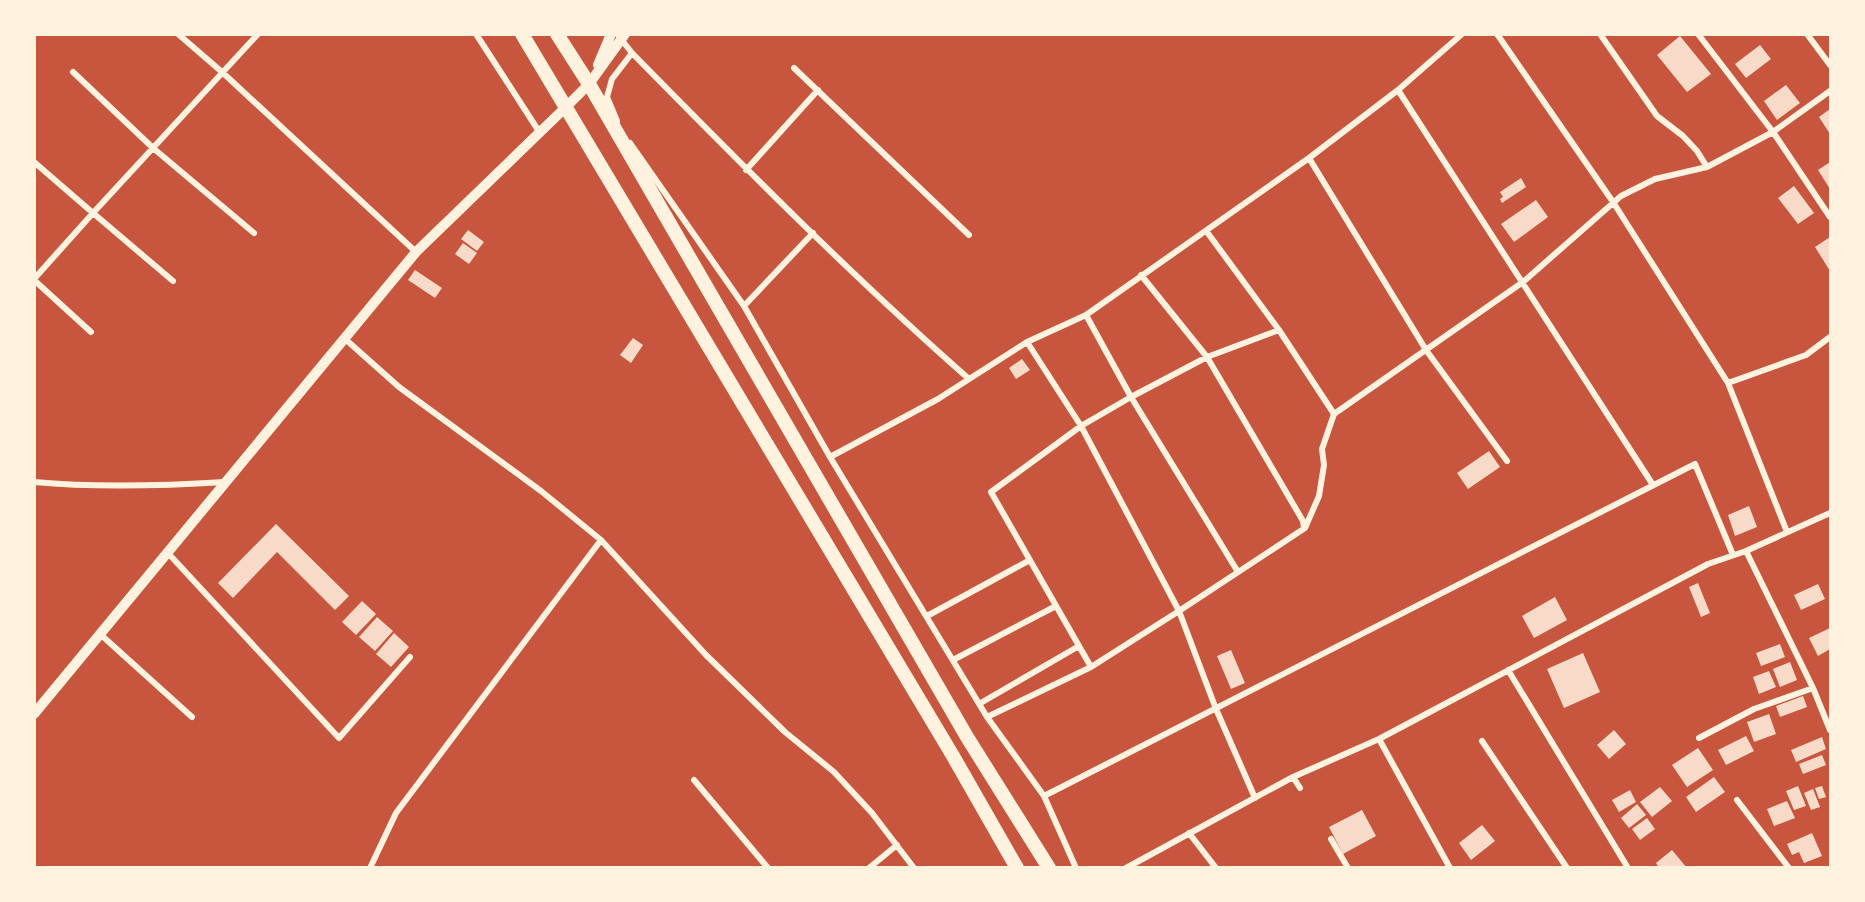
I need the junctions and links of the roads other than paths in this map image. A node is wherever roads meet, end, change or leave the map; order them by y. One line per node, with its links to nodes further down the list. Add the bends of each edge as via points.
1 (178, 34): 16 (street)
2 (258, 34): 16 (street)
3 (476, 34): 23 (street)
4 (522, 34): 21 (highway)
5 (557, 34): 17 (highway)
6 (1462, 34): 19 (street)
7 (1497, 34): 29 (street)
8 (1600, 34): 27 (street, via 1657,116 1683,136)
9 (1698, 34): 22 (street)
10 (1807, 34): 13 (street)
11 (619, 36): 12 (street); 17 (street)
12 (632, 53): 28 (street); 41 (street, via 612,79 607,97 614,114)
13 (1830, 65)
14 (794, 68): 18 (street)
15 (73, 72): 24 (street)
16 (222, 72): 24 (street); 36 (street)
17 (589, 84): 21 (street); 102 (highway, via 967,737)
18 (818, 90): 28 (street); 35 (street)
19 (1398, 90): 25 (street); 40 (street)
20 (1830, 91): 22 (street)
21 (566, 107): 23 (street); 101 (highway)
22 (1773, 132): 27 (street); 31 (street)
23 (540, 133): 36 (street)
24 (153, 148): 30 (street); 33 (street)
25 (1309, 158): 32 (street); 48 (street)
26 (34, 162): 30 (street)
27 (1707, 167): 29 (street, via 1655,179)
28 (746, 170): 34 (street)
29 (1613, 202): 40 (street); 51 (street)
30 (93, 213): 38 (street); 39 (street)
31 (1830, 216)
32 (1207, 232): 37 (street); 43 (street)
33 (254, 233)
34 (813, 233): 41 (street); 50 (street)
35 (969, 235)
36 (416, 252): 46 (street)
37 (1141, 275): 42 (street); 49 (street)
38 (34, 279): 44 (street)
39 (172, 281)
40 (1523, 282): 48 (street); 59 (street)
41 (744, 306): 55 (street)
42 (1086, 315): 47 (street); 52 (street)
43 (1279, 330): 49 (street); 53 (street)
44 (91, 332)
45 (1830, 337): 51 (street, via 1806,355)
46 (344, 338): 58 (street); 63 (street, via 399,387)
47 (1027, 342): 50 (street); 54 (street)
48 (1426, 350): 53 (street); 56 (street)
49 (1207, 357): 52 (street); 61 (street)
50 (969, 379): 55 (street)
51 (1728, 383): 62 (street)
52 (1131, 397): 54 (street); 68 (street)
53 (1334, 414): 61 (street, via 1322,449 1324,465 1319,496)
54 (1081, 426): 67 (street, via 992,492); 70 (street)
55 (831, 457): 71 (street)
56 (1507, 461)
57 (34, 482): 58 (street, via 155,486)
58 (225, 482): 65 (street)
59 (1653, 484): 66 (street, via 1695,464); 80 (street)
60 (1830, 513): 62 (street)
61 (1305, 528): 68 (street)
62 (1787, 532): 64 (street)
63 (601, 540): 96 (street, via 706,655 785,732 834,772); 97 (street, via 396,813)
64 (1746, 551): 66 (street); 78 (street)
65 (167, 552): 72 (street); 74 (street, via 339,738)
66 (1733, 555): 77 (street, via 1708,564)
67 (1030, 560): 69 (street); 71 (street)
68 (1239, 572): 70 (street)
69 (1056, 606): 73 (street); 75 (street)
70 (1179, 611): 76 (street); 80 (street)
71 (927, 616): 75 (street)
72 (100, 634): 81 (street); 82 (street)
73 (1079, 646): 76 (street); 79 (street)
74 (410, 657)
75 (953, 660): 79 (street)
76 (1091, 667): 83 (street)
77 (1508, 670): 86 (street); 109 (street)
78 (1813, 688): 84 (street); 85 (street, via 1754,709)
79 (979, 704): 83 (street)
80 (1216, 709): 91 (street); 92 (street)
81 (34, 714)
82 (192, 717)
83 (987, 717): 91 (street)
84 (1830, 730)
85 (1699, 738)
86 (1379, 739): 88 (street); 107 (street)
87 (1482, 741): 108 (street)
88 (1293, 777): 90 (street); 92 (street)
89 (694, 780): 98 (street)
90 (1300, 788)
91 (1044, 796): 103 (street)
92 (1255, 798): 94 (street)
93 (1737, 800): 110 (street)
94 (1189, 833): 104 (street); 105 (street)
95 (1330, 838): 106 (street)
96 (897, 845): 99 (street); 100 (street)
97 (370, 867)
98 (768, 867)
99 (869, 867)
100 (914, 867)
101 (1017, 867)
102 (1049, 867)
103 (1076, 867)
104 (1126, 867)
105 (1216, 867)
106 (1348, 867)
107 (1450, 867)
108 (1568, 867)
109 (1628, 867)
110 (1789, 867)

